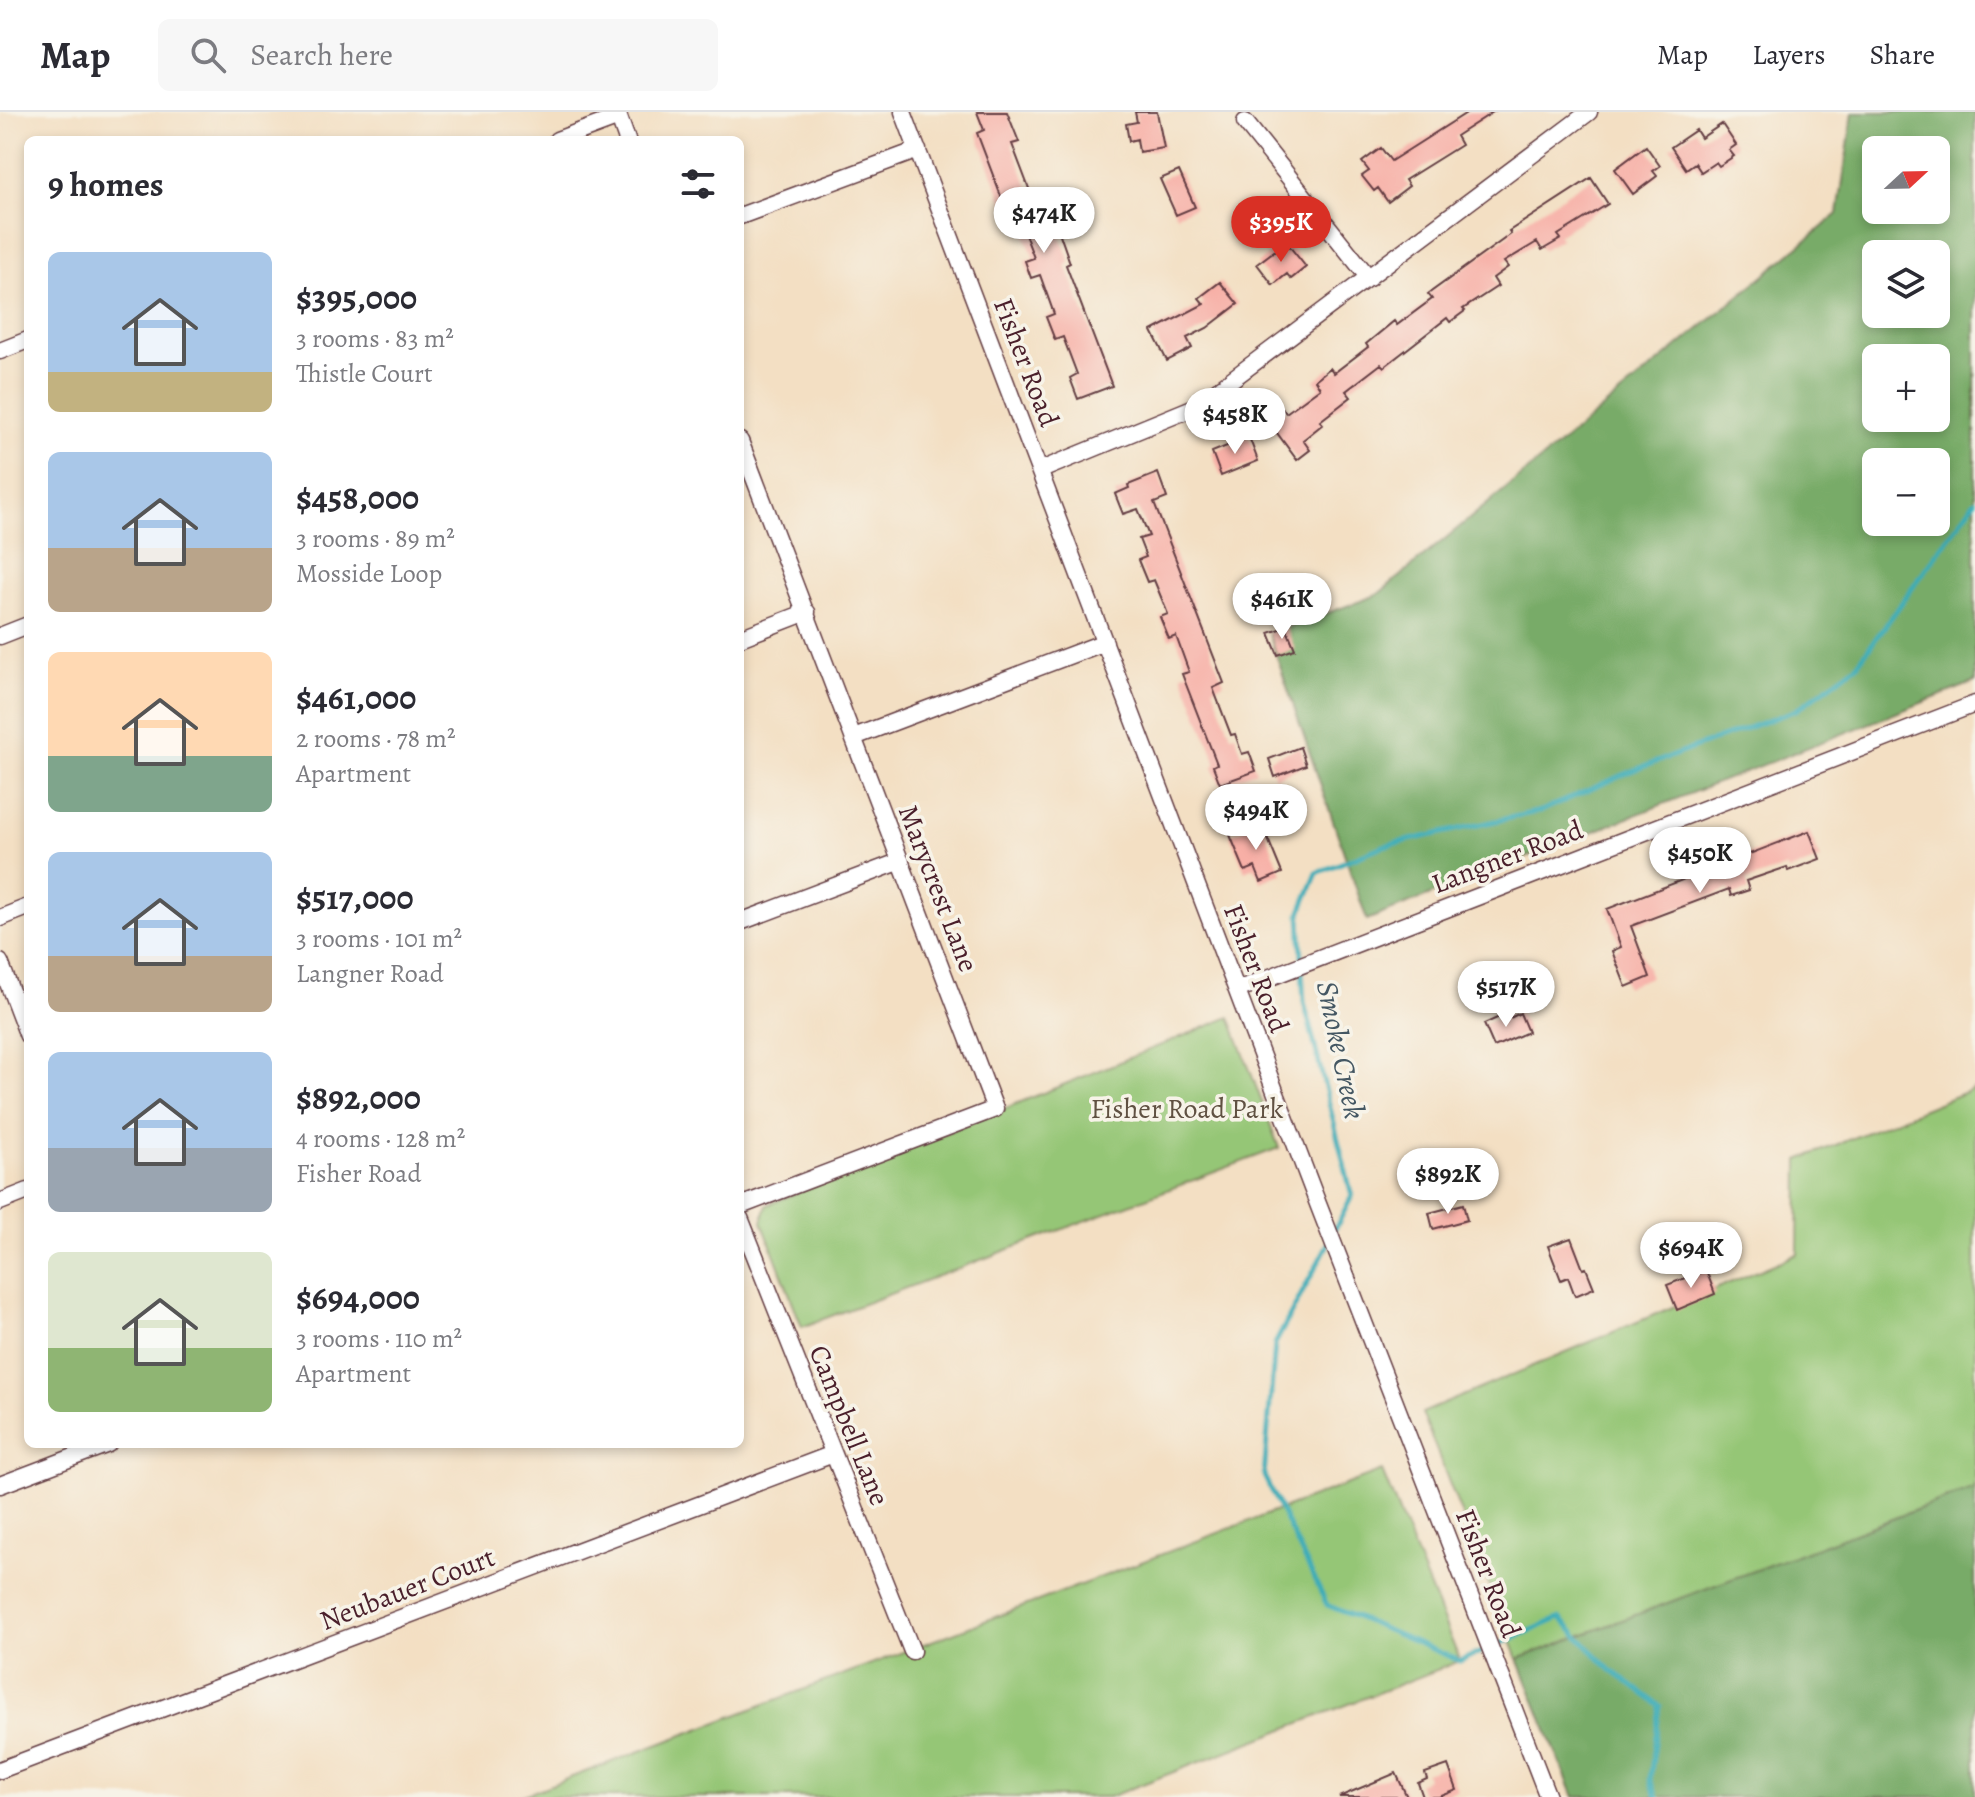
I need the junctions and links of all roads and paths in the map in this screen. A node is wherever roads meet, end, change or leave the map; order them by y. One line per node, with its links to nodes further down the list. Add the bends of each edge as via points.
1 (903, 112): 7 (street, Fisher Road)
2 (1589, 112): 9 (street)
3 (618, 114): 5 (street); 6 (street)
4 (1245, 122): 9 (street)
5 (566, 136)
6 (626, 136)
7 (918, 150): 8 (street); 13 (street, Fisher Road)
8 (744, 215)
9 (1369, 278): 13 (street, via 1195,407)
10 (24, 342): 11 (street)
11 (0, 351)
12 (744, 451): 14 (street, Marycrest Lane)
13 (1041, 470): 18 (street, Fisher Road)
14 (807, 612): 17 (street); 20 (street, Marycrest Lane)
15 (24, 627): 16 (street)
16 (0, 636)
17 (744, 636)
18 (1105, 642): 20 (street); 26 (street, Fisher Road)
19 (1975, 704): 26 (street, Langner Road)
20 (854, 737): 21 (street, Marycrest Lane)
21 (901, 861): 24 (street); 30 (street, Marycrest Lane, via 995,1109)
22 (24, 909): 23 (street)
23 (0, 918)
24 (744, 920)
25 (0, 962): 27 (street)
26 (1237, 990): 37 (street, Fisher Road)
27 (24, 1025)
28 (24, 1193): 29 (street)
29 (0, 1202)
30 (744, 1204)
31 (744, 1228): 33 (street, Campbell Lane)
32 (97, 1448): 34 (street)
33 (833, 1454): 35 (street, Campbell Lane); 36 (street, Neubauer Court)
34 (0, 1485)
35 (912, 1651)
36 (0, 1770)
37 (1548, 1797)

